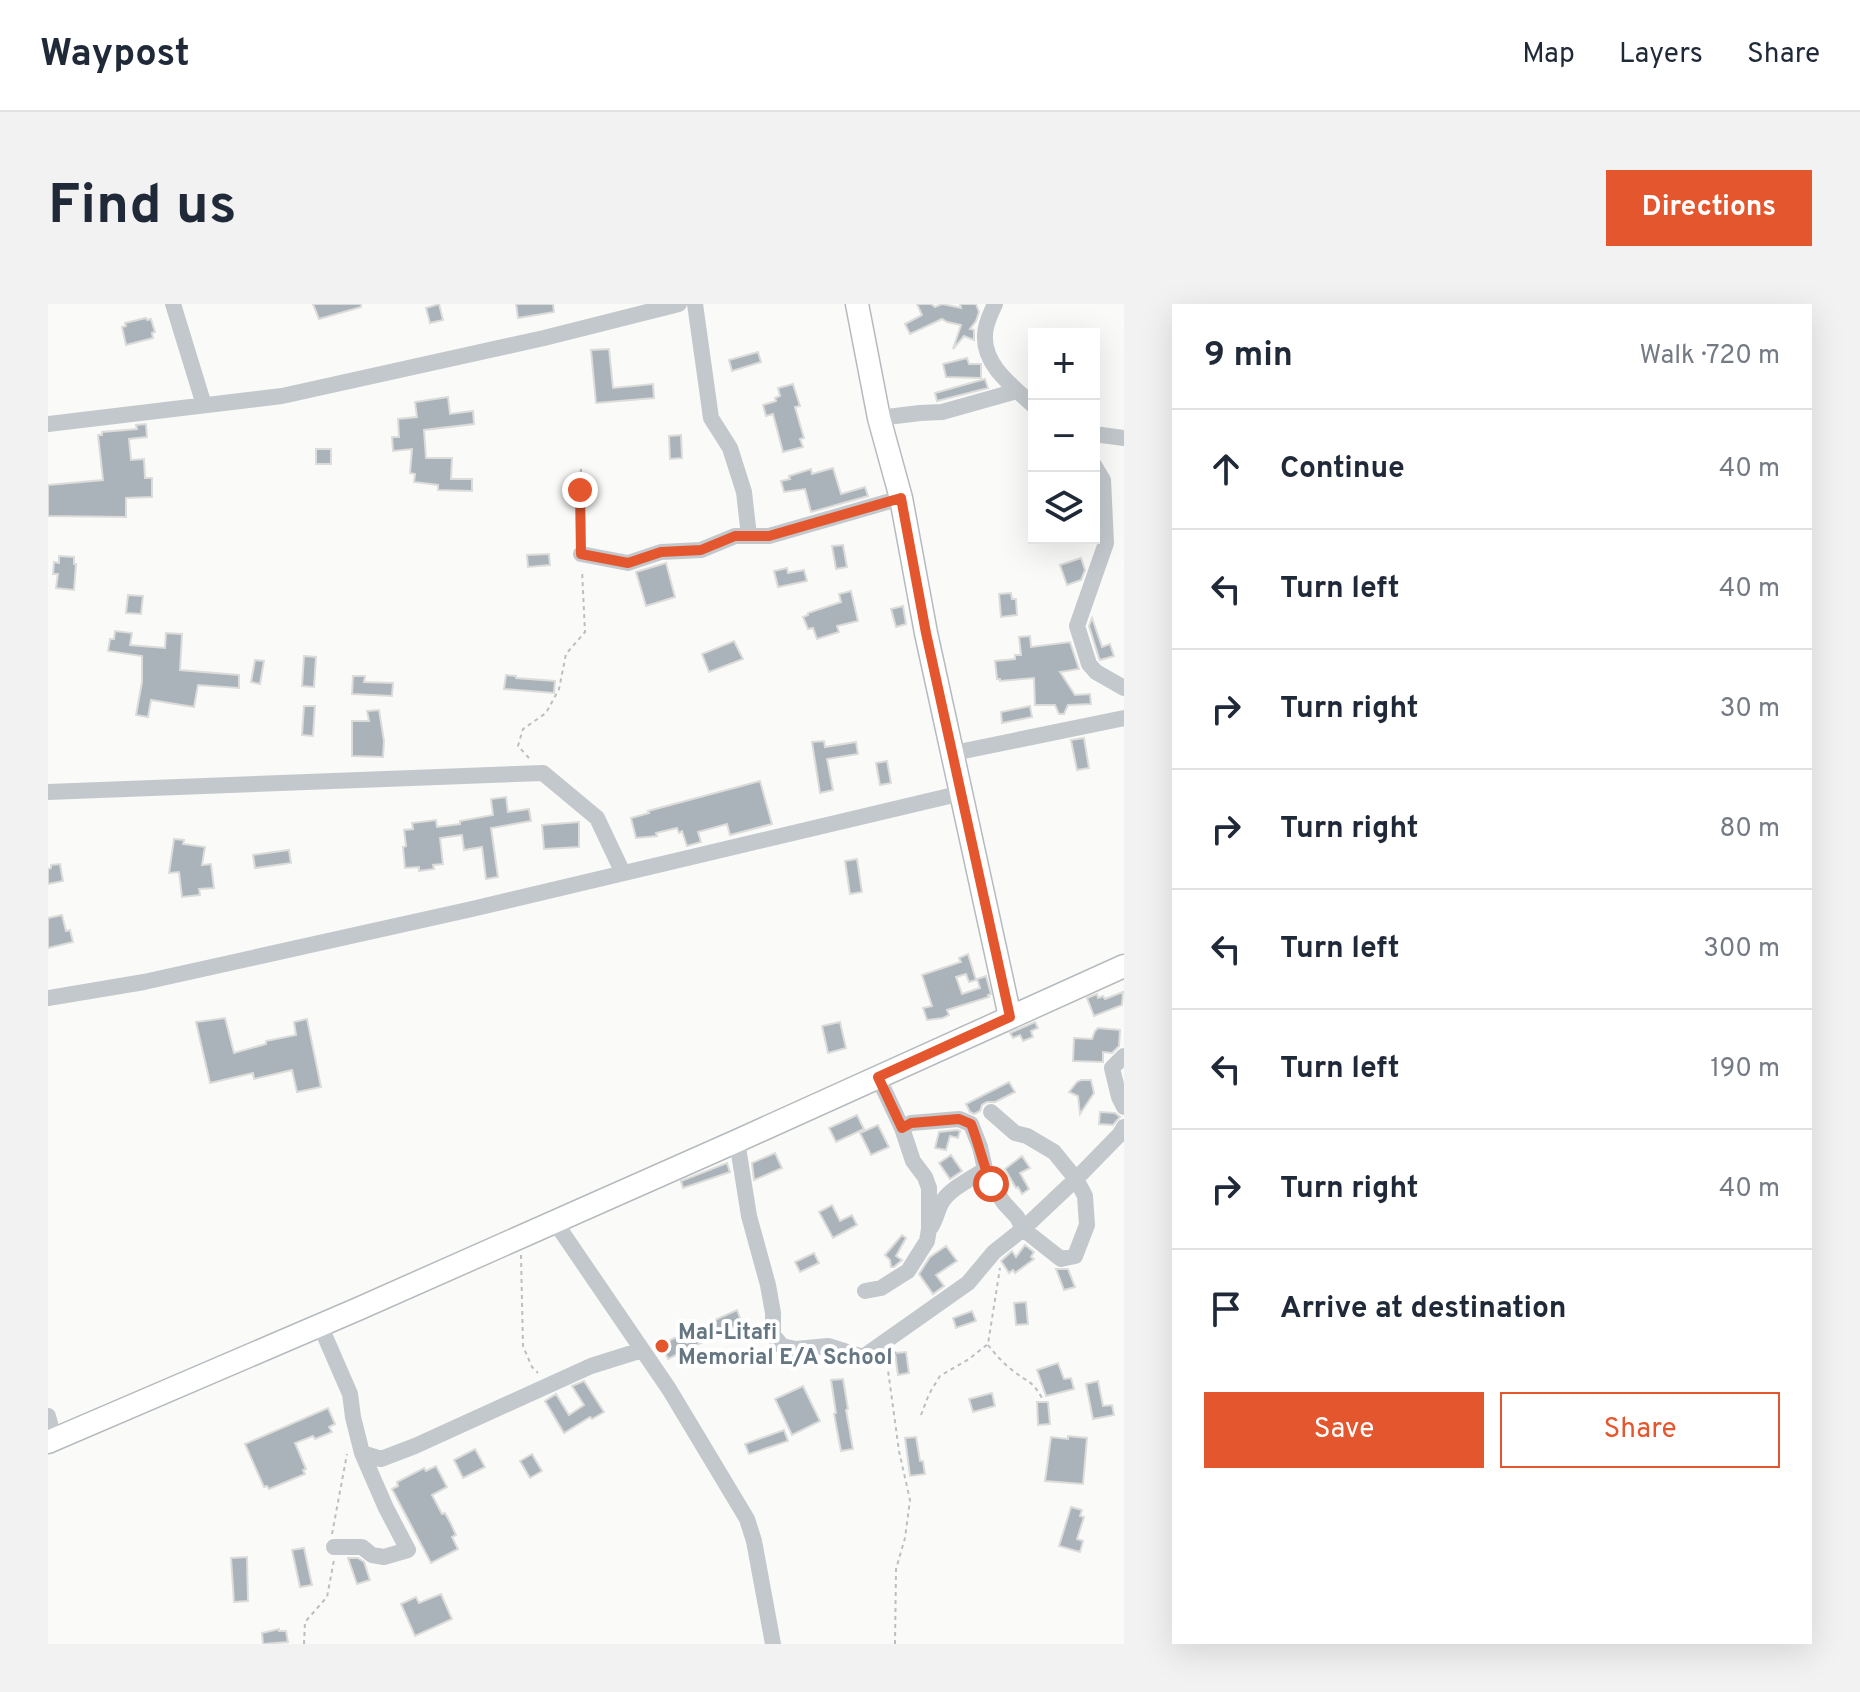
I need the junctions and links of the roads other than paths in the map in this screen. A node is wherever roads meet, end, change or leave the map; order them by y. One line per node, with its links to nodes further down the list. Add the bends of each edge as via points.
1 (173, 304): 8 (street)
2 (679, 304): 8 (street, via 282,396)
3 (695, 304): 15 (street, via 711,418 730,448 744,492)
4 (857, 304): 9 (main road)
5 (995, 304): 6 (street, via 985,335 988,351 1001,376)
6 (1017, 391): 7 (street); 9 (street, via 942,412)
7 (1028, 401)
8 (204, 405): 10 (street)
9 (879, 418): 14 (main road)
10 (48, 424)
11 (1100, 435): 12 (street)
12 (1124, 438)
13 (1098, 472): 17 (street, via 1106,543 1077,626 1089,664)
14 (901, 498): 15 (street, via 769,536); 19 (main road)
15 (749, 536): 16 (street, via 628,563)
16 (581, 554)
17 (1124, 688)
18 (1124, 718): 19 (street)
19 (954, 753): 21 (main road)
20 (48, 792): 22 (street, via 543,773 597,818)
21 (962, 793): 22 (street); 25 (main road)
22 (623, 873): 24 (street, via 144,982)
23 (1124, 966): 25 (main road)
24 (48, 998)
25 (1010, 1017): 27 (main road)
26 (1124, 1056): 28 (street, via 1112,1068)
27 (878, 1077): 30 (street); 32 (main road)
28 (1124, 1107)
29 (991, 1112): 34 (street, via 1015,1133 1054,1152)
30 (902, 1128): 33 (street, via 959,1119 971,1124); 36 (street, via 929,1188)
31 (1123, 1132): 34 (street)
32 (737, 1141): 35 (main road); 37 (street, via 749,1216 768,1285 773,1335 782,1346 828,1346 863,1357 968,1283)
33 (985, 1169): 36 (street, via 942,1201); 37 (street)
34 (1076, 1179): 37 (street); 37 (street, via 1085,1196 1087,1225 1075,1256 1061,1259)
35 (555, 1222): 39 (main road); 40 (street)
36 (929, 1229): 38 (street, via 908,1271 881,1288)
37 (1023, 1229)
38 (865, 1291)
39 (320, 1325): 42 (main road); 43 (street, via 350,1394)
40 (642, 1350): 43 (street, via 591,1366 381,1459); 45 (street, via 747,1519)
41 (48, 1416): 42 (street)
42 (51, 1441)
43 (362, 1453): 44 (street, via 408,1550 384,1557 362,1547)
44 (334, 1547)
45 (773, 1644)

